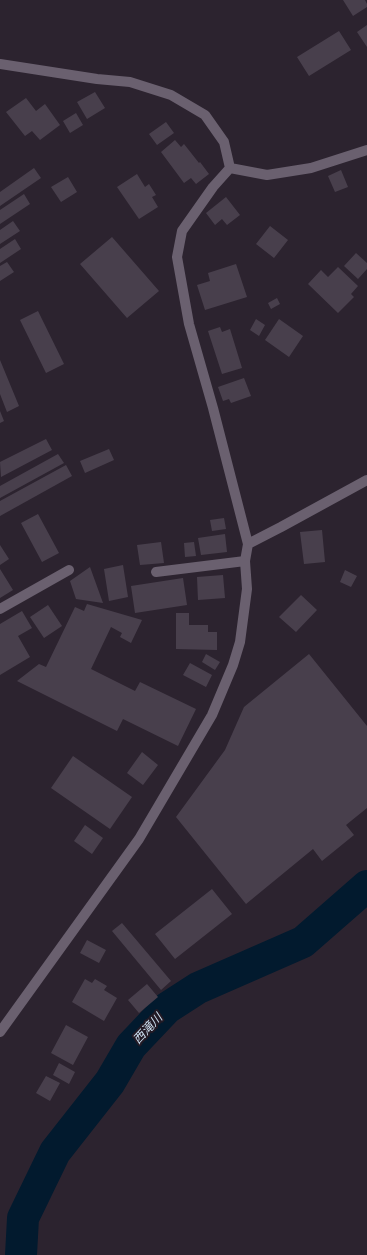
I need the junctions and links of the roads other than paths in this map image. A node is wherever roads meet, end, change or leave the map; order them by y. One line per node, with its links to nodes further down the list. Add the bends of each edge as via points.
1 (0, 64): 3 (street, via 130,82 171,95 205,115 224,142)
2 (367, 150): 3 (street, via 311,168 267,175)
3 (230, 168): 5 (street, via 213,187 182,231 177,257 189,324)
4 (367, 480): 5 (street)
5 (248, 544): 6 (street)
6 (245, 561): 8 (street); 10 (street, via 246,590 240,642 212,715 139,839)
7 (69, 570): 9 (street)
8 (156, 572)
9 (0, 609)
10 (0, 1032)

